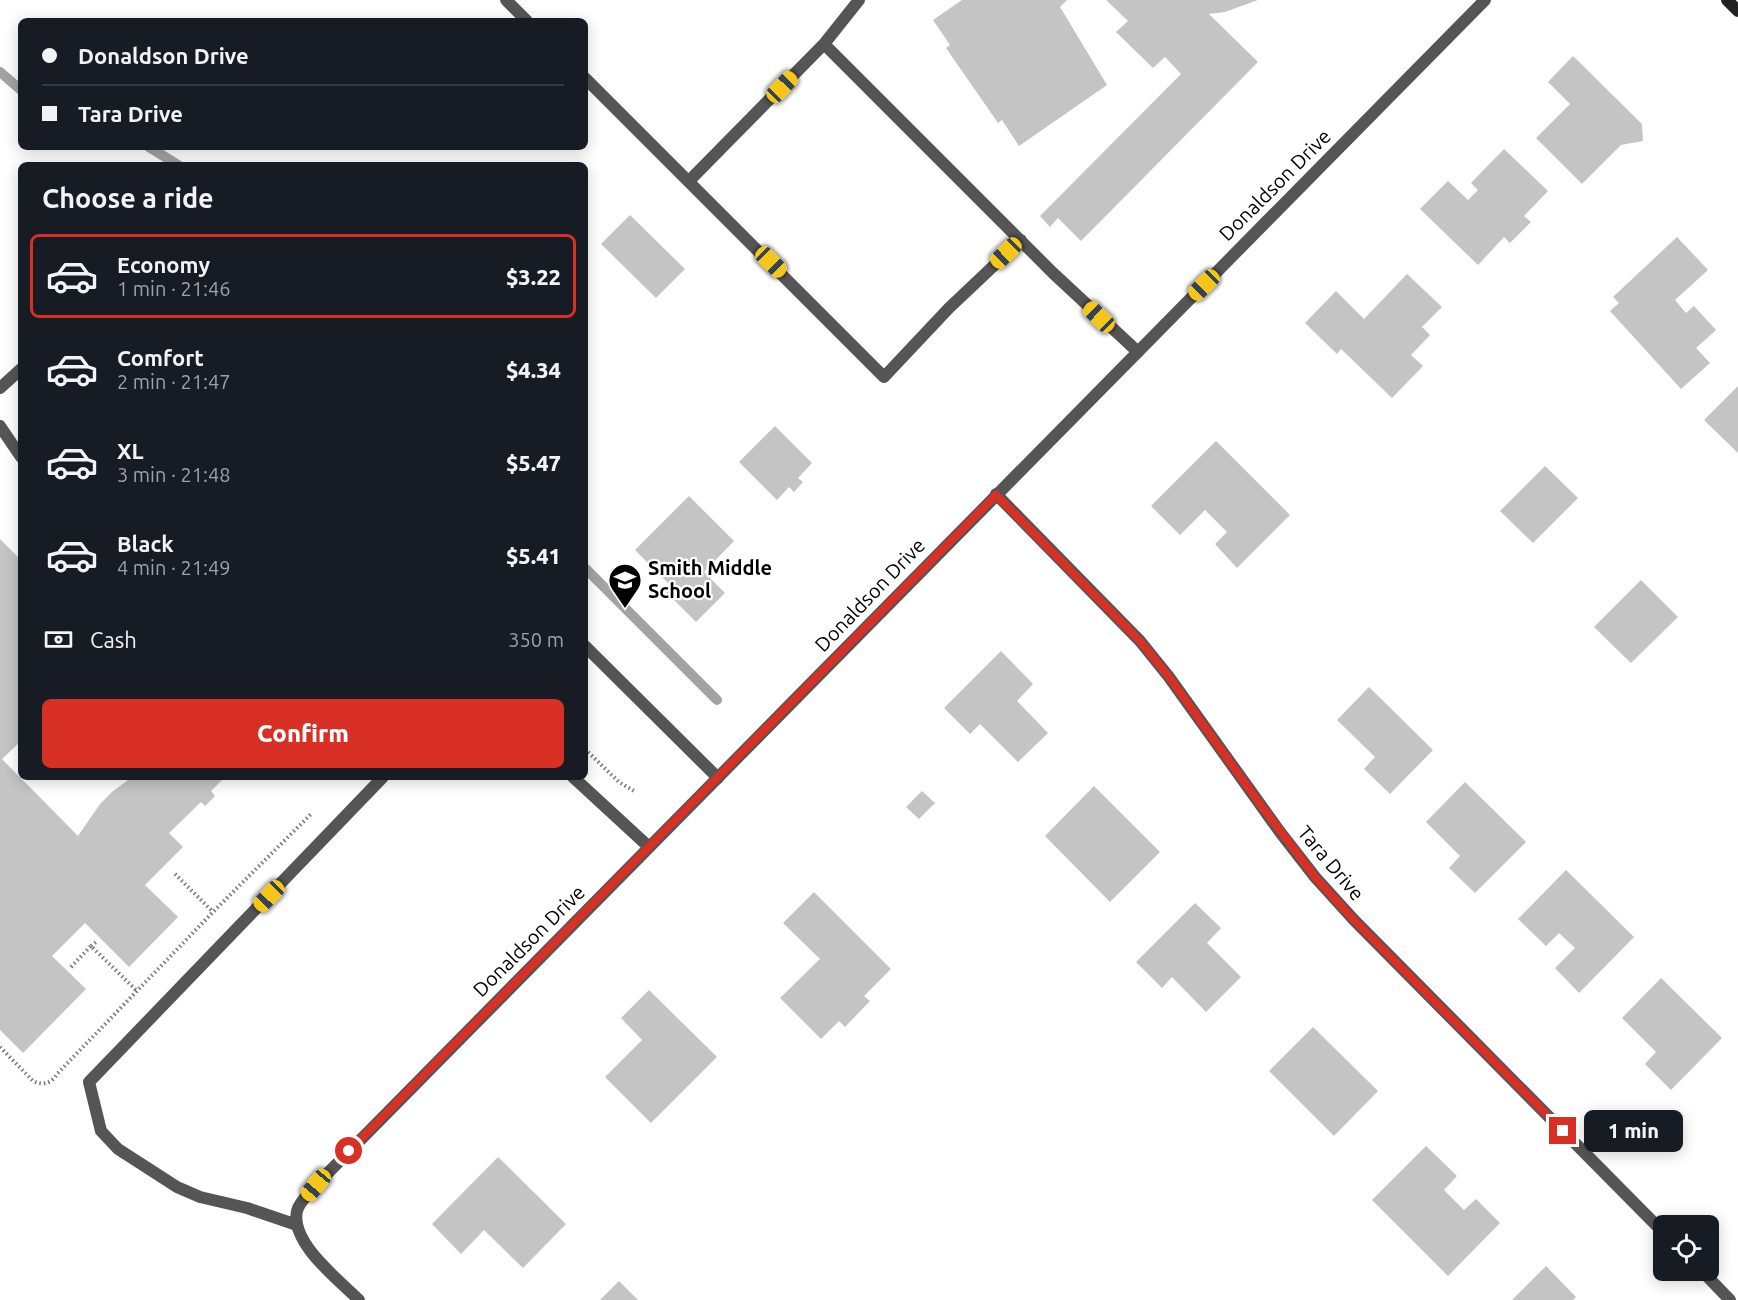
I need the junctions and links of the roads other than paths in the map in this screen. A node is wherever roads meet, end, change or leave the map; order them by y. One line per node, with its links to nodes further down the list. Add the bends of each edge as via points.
1 (506, 0): 6 (street)
2 (858, 0): 7 (street)
3 (1485, 0): 11 (street, Donaldson Drive)
4 (1726, 0): 5 (main road)
5 (1738, 11)
6 (524, 18)
7 (824, 44): 9 (street); 10 (street)
8 (588, 81): 9 (street)
9 (689, 181): 10 (street, via 884,376)
10 (1021, 240): 11 (street)
11 (1138, 352): 16 (street, Donaldson Drive)
12 (18, 372): 13 (street)
13 (0, 388)
14 (0, 426): 15 (street)
15 (18, 453)
16 (996, 495): 18 (street, Donaldson Drive); 22 (street, Tara Drive, via 1140,641 1315,877)
17 (588, 649): 18 (street)
18 (718, 778): 21 (street, Donaldson Drive)
19 (380, 780): 23 (street, via 89,1082 101,1131 118,1149 193,1194)
20 (576, 780): 21 (street)
21 (649, 847): 23 (street, Donaldson Drive, via 316,1185 297,1210)
22 (1653, 1222)
23 (297, 1225): 25 (street, via 314,1254)
24 (1712, 1281): 26 (street)
25 (359, 1300)
26 (1730, 1300)

